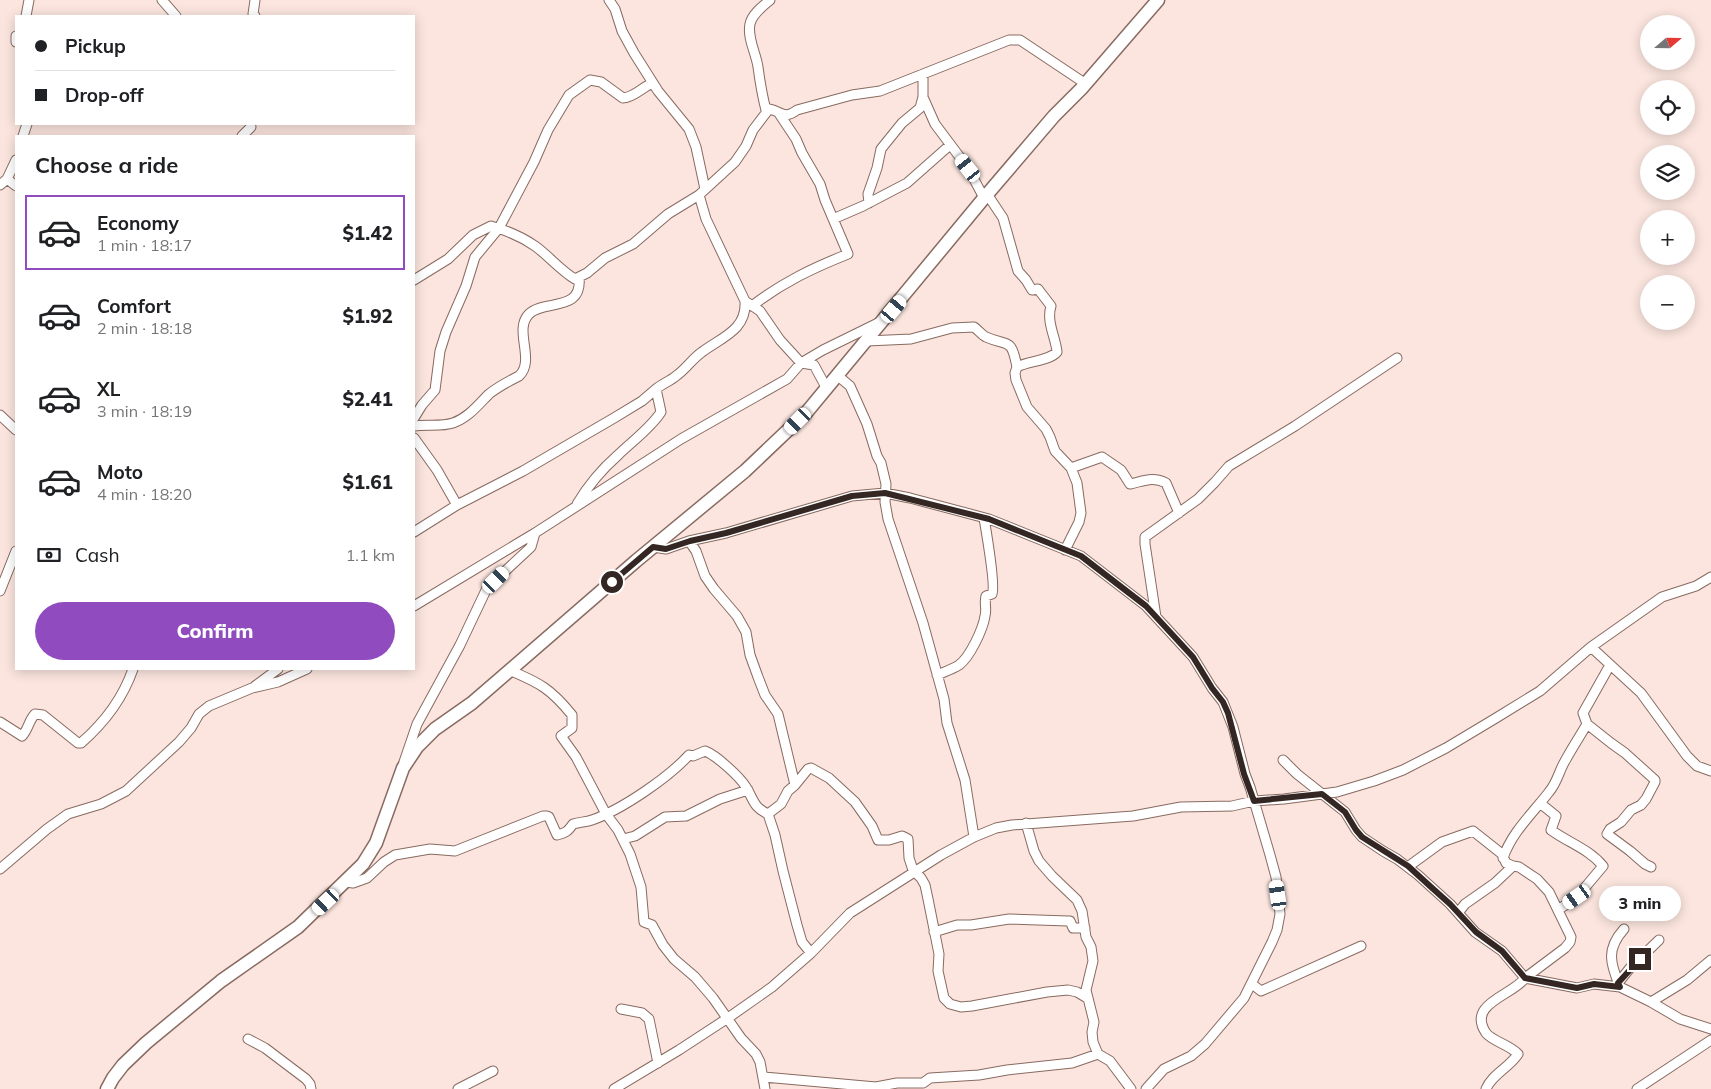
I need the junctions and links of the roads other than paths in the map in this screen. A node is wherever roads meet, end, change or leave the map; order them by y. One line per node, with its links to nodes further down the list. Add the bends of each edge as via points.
1 (29, 0): 7 (street)
2 (162, 0): 8 (street)
3 (255, 0): 9 (street, via 252,7)
4 (609, 0): 11 (street, via 622,31)
5 (770, 0): 14 (street, via 756,12 750,23 750,40)
6 (1158, 0): 12 (street)
7 (26, 15)
8 (175, 15)
9 (254, 15)
10 (923, 74): 12 (street, via 1009,40 1020,40); 13 (street); 15 (street, via 880,91 844,97 786,116)
11 (653, 83): 20 (street, via 689,129 696,147); 24 (street, via 629,98 623,98 601,82 590,80 569,95)
12 (1086, 84): 21 (street)
13 (923, 97): 16 (street, via 935,124); 22 (street, via 920,108 902,123 881,149 868,194)
14 (766, 110): 15 (street, via 770,108); 20 (street, via 735,162)
15 (778, 112): 23 (street, via 820,184)
16 (950, 145): 21 (street); 22 (street, via 907,183)
17 (15, 162): 18 (street)
18 (3, 182): 19 (street)
19 (15, 186)
20 (702, 192): 25 (street, via 668,214 633,244 605,258); 27 (street, via 706,219)
21 (985, 196): 28 (street); 32 (street, via 1003,218 1018,271 1029,288 1038,289 1051,306 1052,333 1057,352 1053,357 1025,362)
22 (869, 203): 23 (street)
23 (833, 218): 27 (street, via 848,254 814,268)
24 (499, 228): 25 (street, via 534,245 575,279); 26 (street, via 482,229 448,259); 37 (street, via 475,257 440,351 435,390)
25 (579, 277): 38 (street, via 580,285 572,298 562,304 538,309 524,320 526,365 519,376 490,394 460,420 444,425)
26 (415, 279)
27 (749, 303): 31 (street, via 760,311); 34 (street, via 740,324 729,335 701,352 675,378)
28 (884, 320): 29 (street); 31 (street)
29 (867, 341): 32 (street, via 911,338 952,328 974,327 984,337 1010,346); 33 (street)
30 (1397, 358): 45 (street, via 1229,466 1216,482)
31 (801, 363): 35 (street, via 814,365); 44 (street, via 787,378 681,439)
32 (1017, 367): 41 (street, via 1016,380 1027,408 1046,430 1055,451)
33 (838, 376): 35 (street); 42 (street, via 850,386 861,409 883,468)
34 (656, 388): 43 (street, via 642,401 606,423); 44 (street, via 660,412 655,420 608,465)
35 (827, 389): 50 (street, via 770,449)
36 (0, 415): 39 (street)
37 (415, 416)
38 (415, 426)
39 (15, 429)
40 (415, 439): 43 (street)
41 (1072, 468): 45 (street, via 1102,457 1121,470 1130,484 1147,479 1162,481 1166,483); 51 (street, via 1081,512)
42 (885, 493): 46 (street); 49 (street, via 852,496); 63 (street, via 888,519)
43 (457, 505): 47 (street)
44 (575, 506): 48 (street)
45 (1179, 514): 56 (street, via 1145,537)
46 (984, 518): 51 (street); 63 (street, via 995,589 986,596 986,613 970,652 960,664)
47 (415, 531)
48 (535, 533): 55 (street); 68 (street, via 532,547 487,588 418,724)
49 (690, 541): 50 (street, via 666,549); 70 (street, via 705,576 746,632 750,654 765,695 778,714)
50 (653, 547): 62 (street)
51 (1065, 550): 56 (street, via 1081,556)
52 (15, 554): 54 (street)
53 (1711, 577): 57 (street, via 1696,586 1662,597)
54 (0, 591)
55 (415, 605)
56 (1156, 617): 73 (street, via 1193,657 1223,702)
57 (1591, 647): 58 (street); 72 (street, via 1540,691 1446,748 1390,775)
58 (1610, 665): 66 (street, via 1583,714); 69 (street, via 1641,694 1687,756 1697,766)
59 (133, 670): 65 (street, via 116,705 81,743 43,715 35,714 22,736)
60 (277, 670): 64 (street)
61 (305, 670): 64 (street, via 278,682)
62 (509, 670): 68 (street, via 472,703 435,729); 75 (street, via 543,685 572,715 572,728 561,736)
63 (937, 675): 78 (street, via 965,780)
64 (252, 688): 84 (street, via 209,706 199,714 179,742 126,791 101,804 68,814)
65 (0, 722)
66 (1587, 724): 74 (street, via 1550,792); 83 (street, via 1656,782 1641,805 1631,810 1607,834)
67 (1283, 760): 72 (street)
68 (403, 768): 86 (street, via 376,842 363,864)
69 (1711, 771)
70 (794, 785): 76 (street, via 781,804); 85 (street, via 811,768 821,772 855,802 878,840 902,836 908,839 909,858)
71 (748, 790): 75 (street, via 726,766 705,751 689,756 666,776); 76 (street, via 758,809); 79 (street, via 720,799 686,816 665,817 635,836)
72 (1322, 794): 73 (street); 81 (street, via 1345,812 1362,837)
73 (1254, 801): 77 (street, via 1232,806 1182,807 1133,816); 97 (street, via 1274,870 1280,914 1272,942)
74 (1540, 803): 80 (street, via 1510,840); 87 (street, via 1556,816 1551,830 1585,849 1603,866 1577,897)
75 (606, 814): 79 (street); 86 (street, via 574,824 569,831 557,835 547,816 455,851 430,849 396,855 367,878)
76 (768, 814): 94 (street, via 802,942)
77 (1026, 823): 78 (street, via 996,828); 89 (street, via 1039,861 1077,900)
78 (974, 837): 85 (street)
79 (623, 839): 102 (street, via 641,887 644,922 652,925 674,959 695,977)
80 (1502, 858): 81 (street, via 1502,854 1470,831 1442,842); 82 (street)
81 (1408, 866): 88 (street)
82 (1513, 866): 87 (street, via 1537,878); 88 (street)
83 (1650, 867)
84 (0, 870)
85 (916, 872): 91 (street, via 924,885); 94 (street, via 850,913)
86 (346, 882): 111 (street, via 298,927 221,981 146,1043 123,1065)
87 (1558, 910): 96 (street, via 1571,937 1570,942)
88 (1458, 913): 96 (street, via 1476,932 1502,951)
89 (1085, 928): 91 (street, via 1073,928 1070,921 1009,919); 99 (street, via 1093,961)
90 (1624, 929): 98 (street, via 1611,952 1612,968)
91 (934, 932): 99 (street, via 944,998 950,1004 972,1006 1068,990)
92 (1660, 940): 98 (street, via 1630,968)
93 (1361, 946): 97 (street, via 1261,991)
94 (811, 953): 102 (street, via 772,987)
95 (1711, 960): 100 (street, via 1687,980)
96 (1525, 978): 98 (street, via 1577,988 1594,984); 118 (street, via 1490,1003 1482,1013 1486,1034 1518,1054 1492,1078)
97 (1252, 984): 117 (street, via 1205,1044 1191,1056 1164,1069)
98 (1619, 985): 100 (street)
99 (1087, 998): 106 (street, via 1094,1022 1093,1042)
100 (1651, 1002): 103 (street, via 1680,1019)
101 (621, 1009): 107 (street, via 642,1013 650,1019)
102 (728, 1018): 107 (street); 109 (street, via 756,1054)
103 (1711, 1029)
104 (248, 1038): 112 (street, via 306,1079)
105 (1711, 1040): 119 (street)
106 (1098, 1054): 110 (street, via 1072,1062 979,1075 930,1078); 116 (street, via 1110,1060)
107 (658, 1063): 114 (street)
108 (493, 1071): 113 (street)
109 (764, 1076): 110 (street, via 876,1087 897,1083); 115 (street)
110 (924, 1086)
111 (107, 1089)
112 (311, 1089)
113 (458, 1089)
114 (614, 1089)
115 (765, 1089)
116 (1131, 1089)
117 (1146, 1089)
118 (1486, 1089)
119 (1637, 1089)

